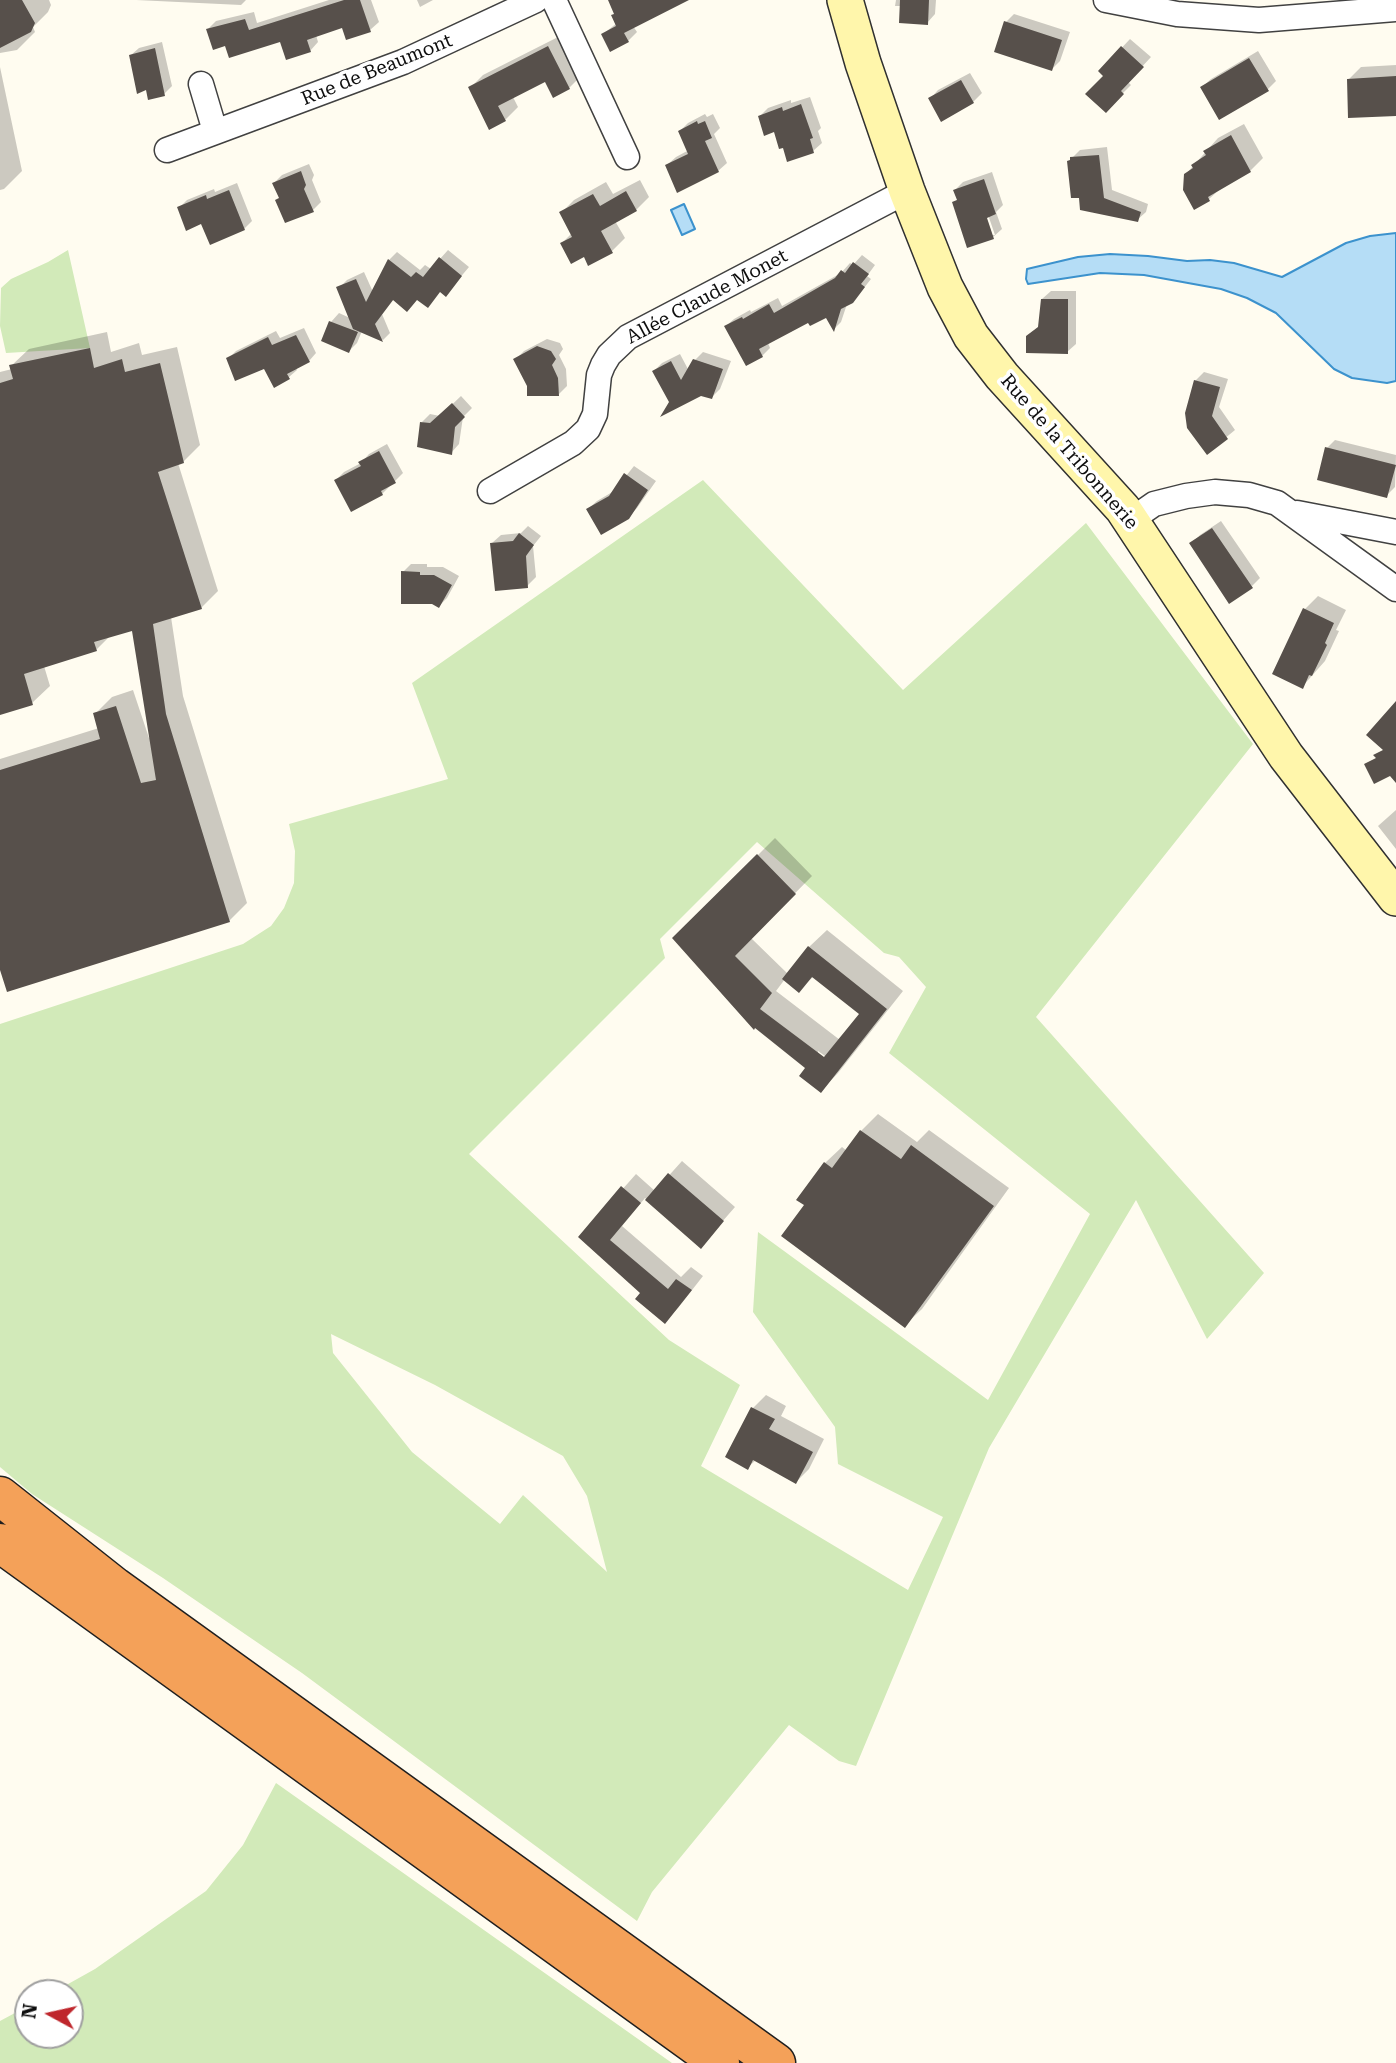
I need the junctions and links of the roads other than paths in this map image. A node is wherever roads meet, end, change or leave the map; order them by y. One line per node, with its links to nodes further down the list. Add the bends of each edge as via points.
1 (536, 0): 7 (street, Rue de Beaumont, via 403,62)
2 (554, 0): 9 (street)
3 (845, 0): 10 (street, Rue de la Tribonnerie)
4 (1106, 0): 5 (street, via 1177,14 1259,20)
5 (1396, 9)
6 (201, 84): 7 (street)
7 (215, 131): 8 (street, Rue de Beaumont)
8 (167, 150)
9 (627, 157)
10 (907, 191): 11 (street, Allée Claude Monet, via 628,337 609,355 599,374 596,414 588,429 573,443); 13 (street, Rue de la Tribonnerie, via 945,288 971,336)
11 (490, 491)
12 (1289, 512): 13 (street, via 1277,503 1249,495 1215,492 1154,504); 14 (street); 15 (street)
13 (1131, 520): 16 (street, Rue de la Tribonnerie, via 1286,756)
14 (1396, 532)
15 (1396, 589)
16 (1396, 898)
17 (0, 1496): 20 (highway, via 115,1587)
18 (0, 1543): 19 (highway)
19 (720, 2063)
20 (776, 2063)

